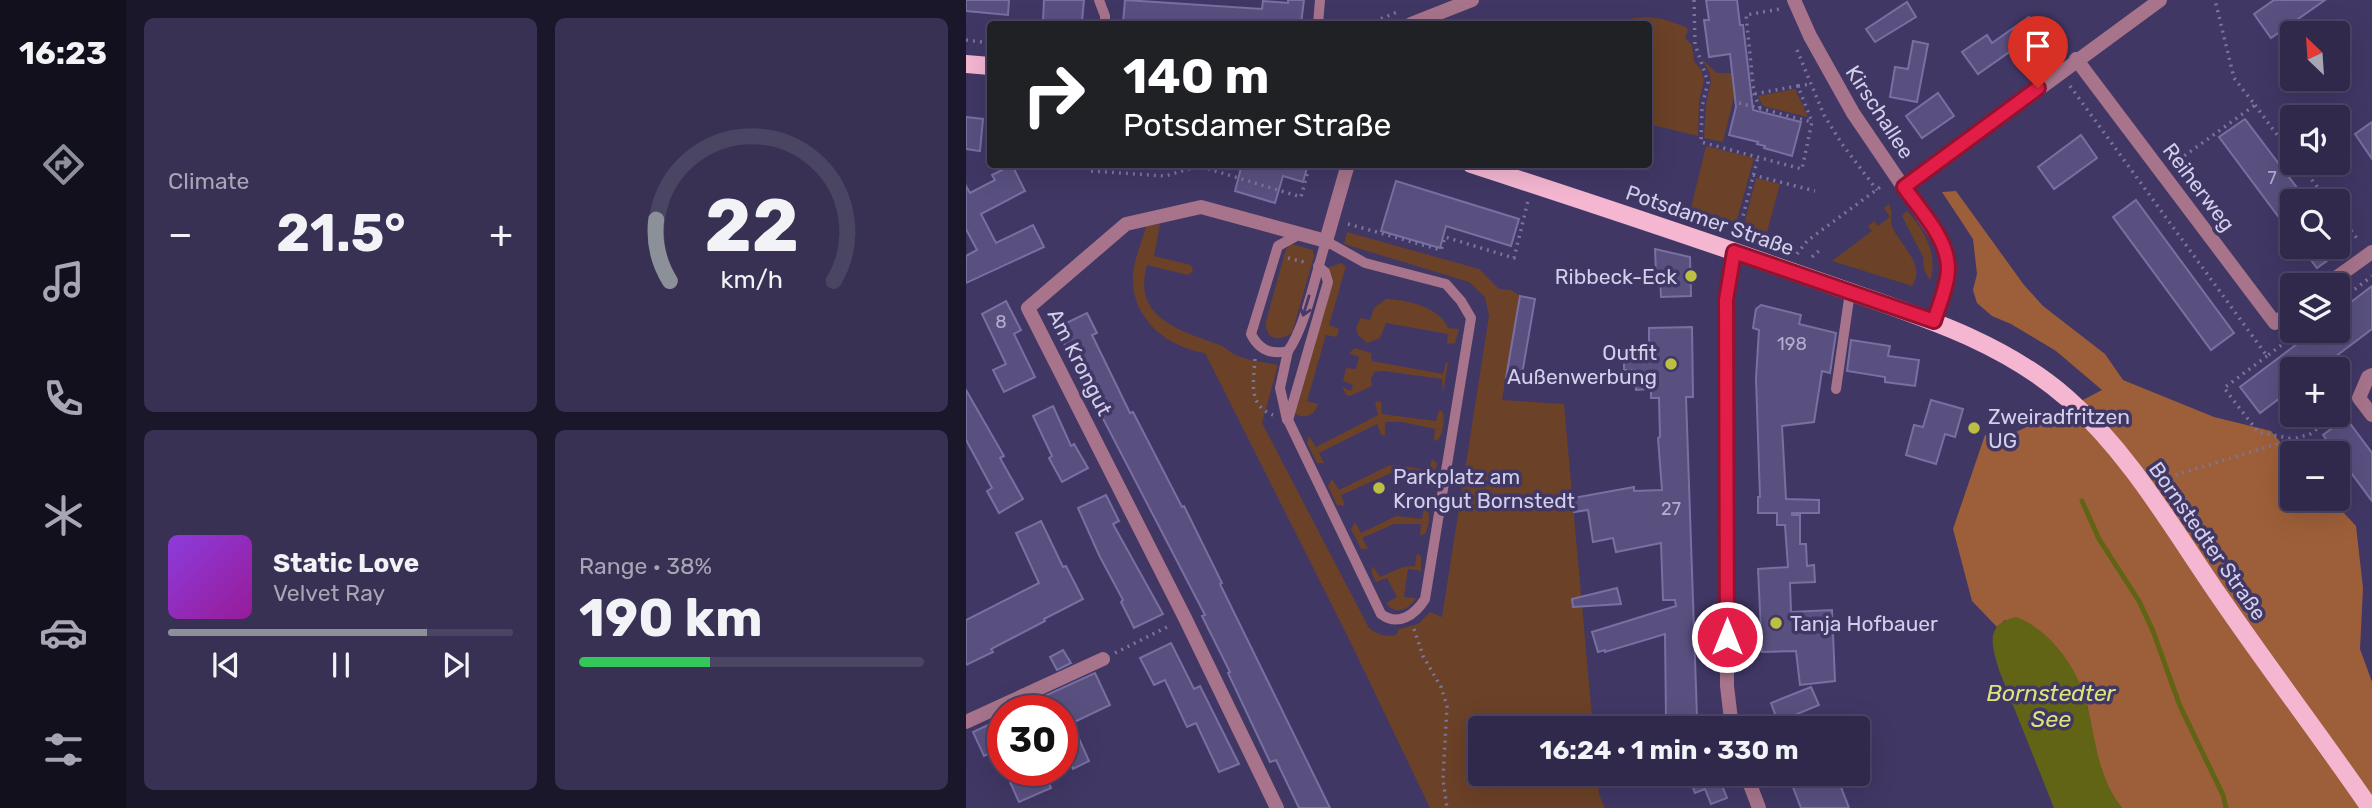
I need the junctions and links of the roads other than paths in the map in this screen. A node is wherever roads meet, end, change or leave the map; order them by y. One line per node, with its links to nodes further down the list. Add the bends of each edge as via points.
1 (1099, 0): 6 (lane)
2 (1320, 0): 7 (lane)
3 (1472, 0): 8 (street)
4 (2160, 0): 9 (street)
5 (1788, 4): 14 (street, Kirschallee)
6 (1104, 21)
7 (1318, 21)
8 (1419, 21)
9 (2076, 60): 14 (street); 22 (street, Reiherweg, via 2275,323)
10 (966, 64): 11 (main road)
11 (987, 66)
12 (1347, 168): 16 (street)
13 (1483, 168): 17 (main road, Potsdamer Straße)
14 (1900, 182): 23 (street, Kirschallee, via 1947,258 1948,271)
15 (1300, 234): 16 (street, Am Krongut); 24 (lane, via 1278,246 1251,334 1256,344 1277,354); 33 (street, Am Krongut, via 1201,207 1125,224 1028,308)
16 (1326, 241): 19 (lane); 28 (lane, via 1365,263 1446,284 1471,318 1425,599 1410,616 1388,619 1381,614)
17 (1734, 252): 21 (main road, Potsdamer Straße); 30 (street, via 1726,300)
18 (2370, 253): 20 (street)
19 (1318, 265): 24 (lane, one-way to 24, via 1296,340); 28 (lane, via 1328,282)
20 (2342, 273)
21 (1850, 292): 23 (main road, Potsdamer Straße); 26 (lane)
22 (2280, 319)
23 (1934, 321): 35 (main road, Bornstedter Straße, via 2028,368 2066,397 2117,452)
24 (1288, 351): 28 (lane, via 1280,388)
25 (2372, 375): 27 (street, via 2359,398)
26 (1836, 389)
27 (2372, 415)
28 (1288, 420)
29 (1105, 657): 31 (street)
30 (1731, 716)
31 (966, 722)
32 (1751, 786): 34 (street)
33 (1277, 808)
34 (1759, 808)
35 (2370, 808)

